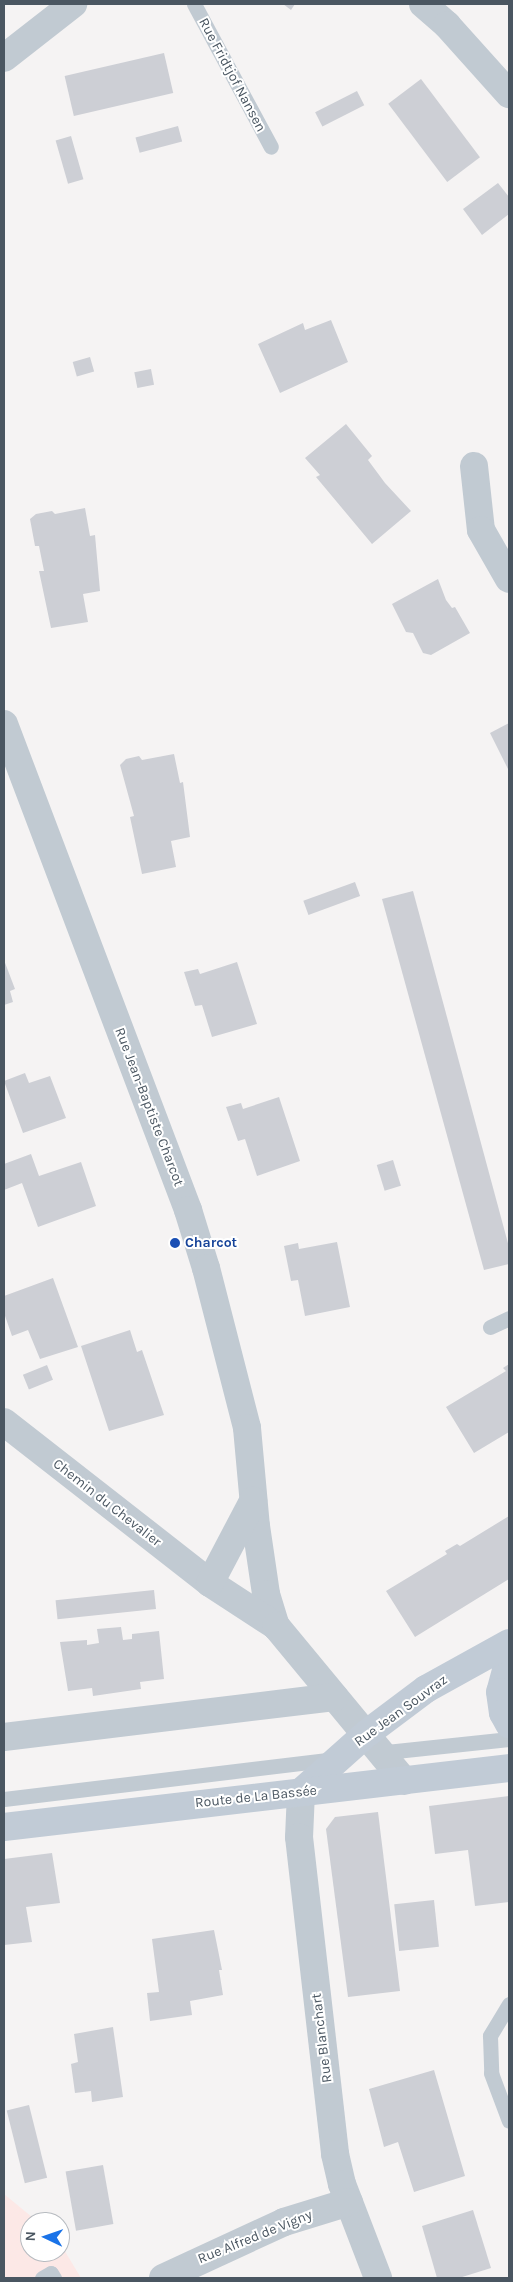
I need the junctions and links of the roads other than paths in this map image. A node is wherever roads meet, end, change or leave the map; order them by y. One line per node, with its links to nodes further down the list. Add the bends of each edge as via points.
1 (73, 4): 4 (street)
2 (194, 4): 6 (lane, Rue Fridtjof Nansen)
3 (423, 4): 5 (street, via 447,25)
4 (4, 58)
5 (509, 94)
6 (271, 147)
7 (474, 466): 8 (street, via 481,530)
8 (509, 579)
9 (4, 724): 13 (street, Rue Jean-Baptiste Charcot, via 188,1210 247,1428)
10 (509, 1318): 11 (lane)
11 (490, 1327)
12 (4, 1422): 14 (street, Chemin du Chevalier)
13 (252, 1501): 14 (street); 15 (street, Rue Jean-Baptiste Charcot, via 266,1594)
14 (210, 1583): 15 (street, Rue Jean-Baptiste Charcot)
15 (276, 1626): 18 (street, Rue Jean-Baptiste Charcot)
16 (509, 1643): 22 (main road, Rue Jean Souvraz, via 426,1690)
17 (509, 1659): 19 (main road, via 500,1692 503,1713)
18 (335, 1697): 20 (street); 22 (street, Rue Jean-Baptiste Charcot)
19 (509, 1724)
20 (4, 1737)
21 (509, 1739): 22 (lane)
22 (374, 1743): 23 (main road, Rue Jean Souvraz); 25 (street, Rue Jean-Baptiste Charcot)
23 (338, 1759): 26 (main road, Rue Jean Souvraz); 27 (lane)
24 (509, 1768): 25 (main road, Route de La Bassée)
25 (404, 1781): 26 (main road, Route de La Bassée)
26 (301, 1792): 28 (main road, Route de La Bassée); 31 (street, Rue Blanchart, via 299,1837 334,2144)
27 (4, 1799)
28 (4, 1827)
29 (509, 2004): 30 (lane, via 490,2036 491,2073)
30 (509, 2120)
31 (349, 2202): 34 (street, Rue Alfred de Vigny, via 284,2222); 35 (street, Rue Blanchart)
32 (42, 2278): 33 (lane, via 51,2273)
33 (54, 2278)
34 (164, 2278)
35 (378, 2278)

